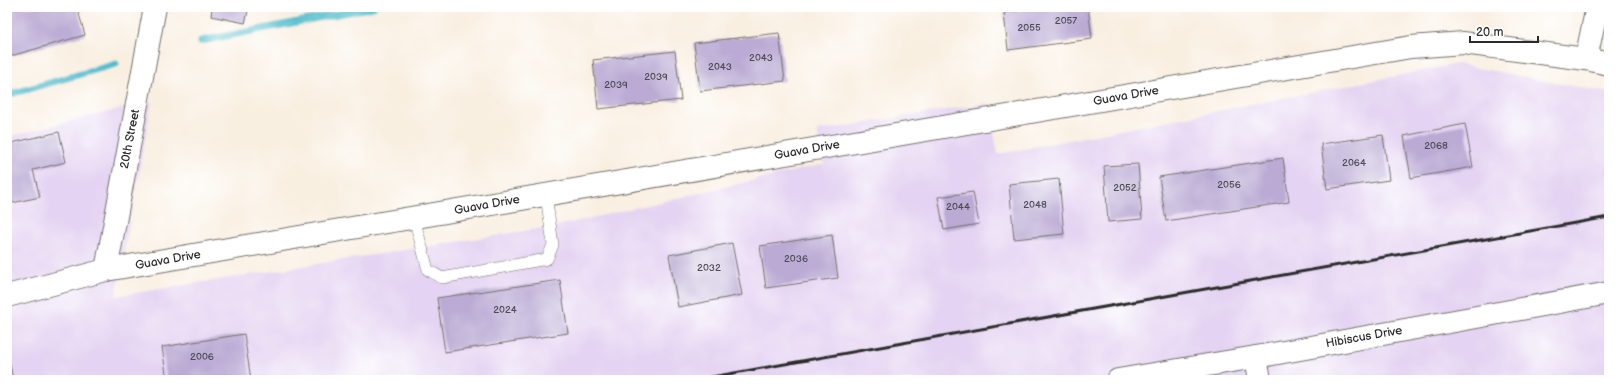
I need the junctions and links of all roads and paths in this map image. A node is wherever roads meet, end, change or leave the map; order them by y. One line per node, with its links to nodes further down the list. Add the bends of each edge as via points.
1 (155, 7): 7 (street, 20th Street)
2 (1597, 7): 3 (street)
3 (1586, 59): 4 (street, Guava Drive); 5 (street, Guava Drive, via 1463,44 1411,47)
4 (1609, 64)
5 (546, 195): 6 (street, Guava Drive); 6 (lane, via 553,246 547,259 442,278 428,270)
6 (414, 218): 7 (street, Guava Drive)
7 (106, 270): 9 (street, Guava Drive)
8 (1609, 293): 10 (street, Hibiscus Drive)
9 (7, 296)
10 (1256, 357): 11 (street, Hibiscus Drive); 12 (street)
11 (1118, 380)
12 (1260, 380)

